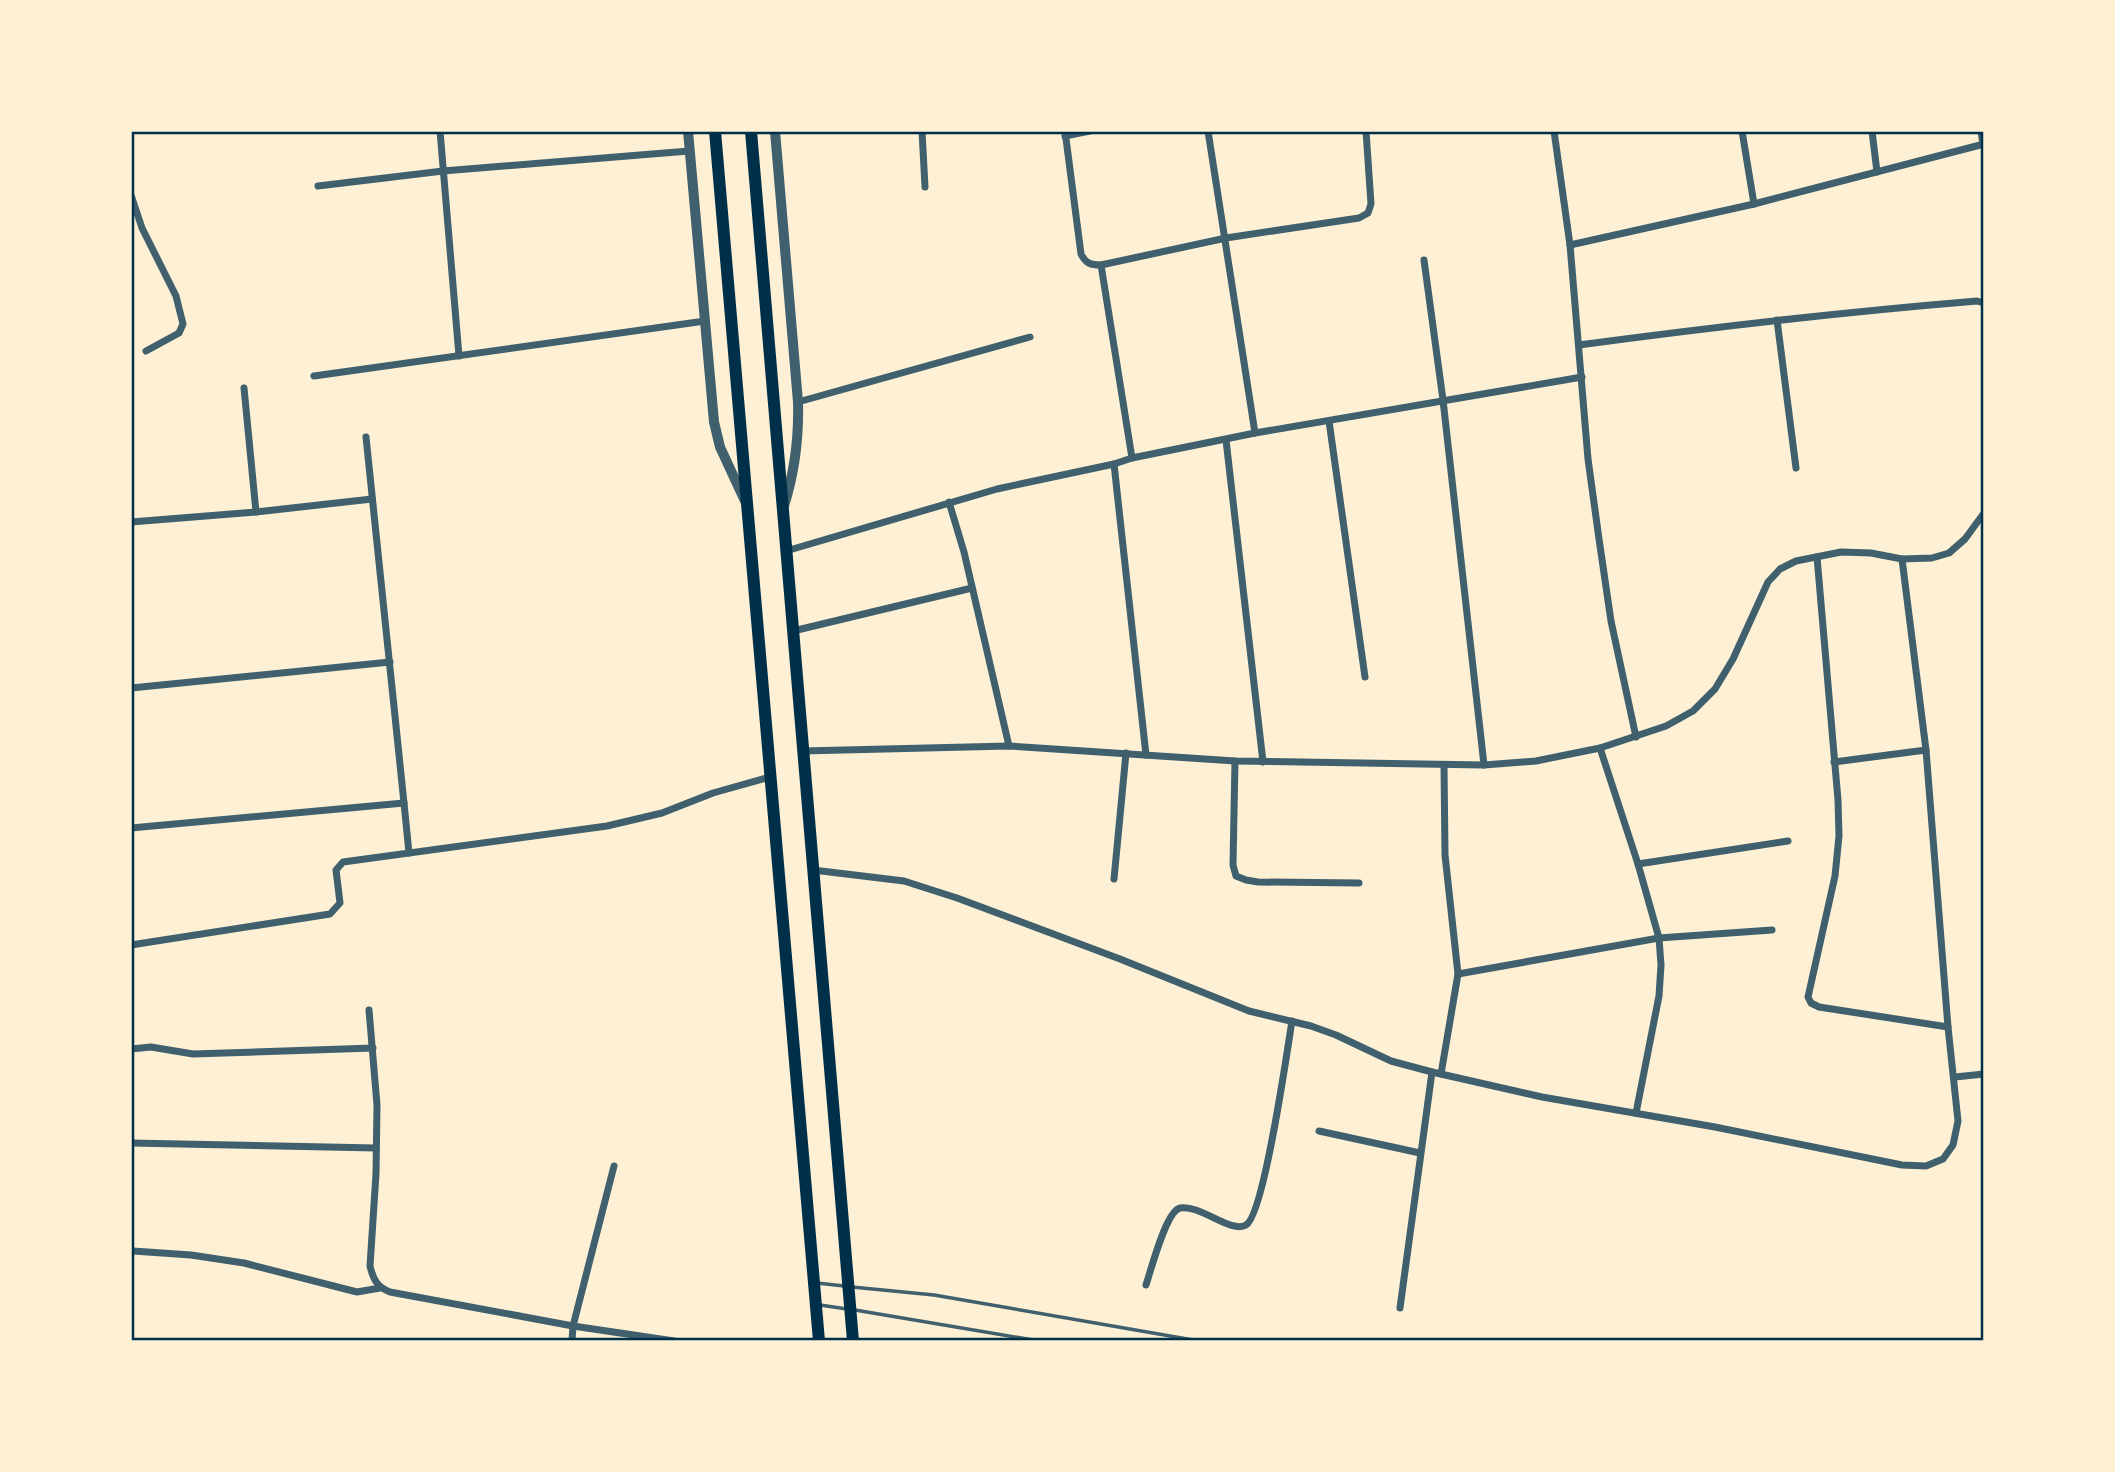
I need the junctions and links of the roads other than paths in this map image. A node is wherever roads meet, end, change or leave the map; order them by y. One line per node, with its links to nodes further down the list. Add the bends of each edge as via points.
1 (440, 131): 17 (street)
2 (688, 131): 16 (street)
3 (715, 131): 48 (highway)
4 (751, 131): 49 (highway)
5 (775, 131): 38 (street)
6 (922, 131): 20 (street)
7 (1090, 131): 14 (street)
8 (1208, 131): 23 (street)
9 (1366, 131): 23 (street, via 1368,213)
10 (1554, 131): 24 (street)
11 (1742, 131): 22 (street)
12 (1872, 131): 18 (street)
13 (1981, 131): 15 (street)
14 (1065, 133): 26 (street, via 1081,254 1091,265)
15 (1984, 144): 18 (street)
16 (689, 151): 17 (street); 29 (street)
17 (443, 172): 19 (street); 33 (street)
18 (1877, 172): 22 (street)
19 (318, 186)
20 (925, 187)
21 (131, 195): 32 (street, via 176,296 183,324 179,333)
22 (1754, 204): 24 (street)
23 (1226, 238): 26 (street); 40 (street)
24 (1570, 245): 31 (street)
25 (1423, 260): 37 (street)
26 (1101, 265): 43 (street)
27 (1984, 303): 28 (street)
28 (1777, 320): 31 (street); 45 (street)
29 (705, 321): 33 (street); 48 (street, via 714,422 720,447)
30 (1030, 337): 38 (street)
31 (1579, 345): 35 (street)
32 (146, 351)
33 (459, 356): 34 (street)
34 (314, 376)
35 (1582, 377): 37 (street); 61 (street, via 1588,459 1611,621)
36 (244, 388): 50 (street)
37 (1443, 400): 39 (street); 72 (street)
38 (798, 402): 49 (street, via 794,473)
39 (1329, 421): 40 (street); 59 (street)
40 (1255, 433): 42 (street)
41 (366, 436): 46 (street)
42 (1226, 440): 43 (street); 69 (street)
43 (1132, 458): 44 (street)
44 (1114, 464): 47 (street); 67 (street)
45 (1796, 468)
46 (372, 499): 50 (street); 58 (street)
47 (949, 502): 53 (street); 56 (street)
48 (747, 505): 73 (highway)
49 (783, 510): 53 (highway)
50 (256, 512): 52 (street)
51 (1984, 513): 55 (street, via 1949,553)
52 (131, 522)
53 (786, 551): 57 (highway)
54 (1817, 557): 55 (street, via 1851,552); 61 (street, via 1780,569 1768,582 1715,690 1693,711); 70 (street)
55 (1902, 559): 64 (street)
56 (972, 588): 57 (street); 62 (street)
57 (793, 631): 65 (highway)
58 (390, 662): 60 (street); 74 (street)
59 (1366, 677)
60 (131, 688)
61 (1636, 737): 63 (street)
62 (1009, 746): 65 (street); 66 (street)
63 (1600, 748): 72 (street, via 1536,761); 78 (street)
64 (1926, 750): 70 (street); 88 (street)
65 (803, 751): 79 (highway)
66 (1126, 753): 67 (street); 80 (street)
67 (1146, 755): 68 (street)
68 (1235, 761): 69 (street); 81 (street, via 1236,876 1258,882)
69 (1263, 762): 71 (street)
70 (1834, 762): 88 (street, via 1839,836 1835,876 1808,997 1819,1007)
71 (1444, 765): 72 (street); 85 (street, via 1445,855)
72 (1484, 765)
73 (769, 777): 77 (street, via 635,821); 102 (highway)
74 (404, 803): 75 (street); 77 (street)
75 (131, 828)
76 (1788, 841): 78 (street)
77 (409, 853): 84 (street, via 340,864 336,875 340,903 330,914)
78 (1638, 864): 83 (street)
79 (813, 870): 87 (street, via 904,881 1032,925 1248,1011); 104 (highway)
80 (1115, 879)
81 (1359, 883)
82 (1772, 930): 83 (street)
83 (1659, 938): 85 (street); 95 (street, via 1659,996)
84 (131, 945)
85 (1458, 974): 92 (street)
86 (369, 1010): 89 (street)
87 (1292, 1021): 91 (street, via 1336,1035 1391,1061); 103 (street, via 1265,1173 1249,1224 1234,1226 1191,1208 1178,1208 1166,1226)
88 (1948, 1027): 94 (street)
89 (373, 1048): 90 (street, via 193,1054 151,1047); 98 (street)
90 (131, 1049)
91 (1432, 1072): 92 (street); 99 (street)
92 (1441, 1074): 95 (street)
93 (1984, 1074): 94 (street)
94 (1955, 1077): 95 (street, via 1958,1121 1953,1145 1943,1159 1926,1166)
95 (1636, 1113)
96 (1320, 1131): 99 (street)
97 (131, 1143): 98 (street)
98 (376, 1148): 105 (street, via 370,1266)
99 (1420, 1153): 107 (street)
100 (614, 1166): 109 (street)
101 (133, 1251): 105 (street, via 244,1263 357,1292)
102 (815, 1283): 104 (lane); 106 (highway)
103 (1146, 1285)
104 (848, 1286): 108 (highway); 115 (lane, via 961,1299)
105 (380, 1288): 109 (street)
106 (817, 1305): 108 (lane); 112 (highway)
107 (1400, 1308)
108 (850, 1309): 113 (highway); 114 (lane)
109 (573, 1326): 110 (street); 111 (street)
110 (572, 1341)
111 (674, 1341)
112 (819, 1341)
113 (853, 1341)
114 (1039, 1341)
115 (1199, 1341)

